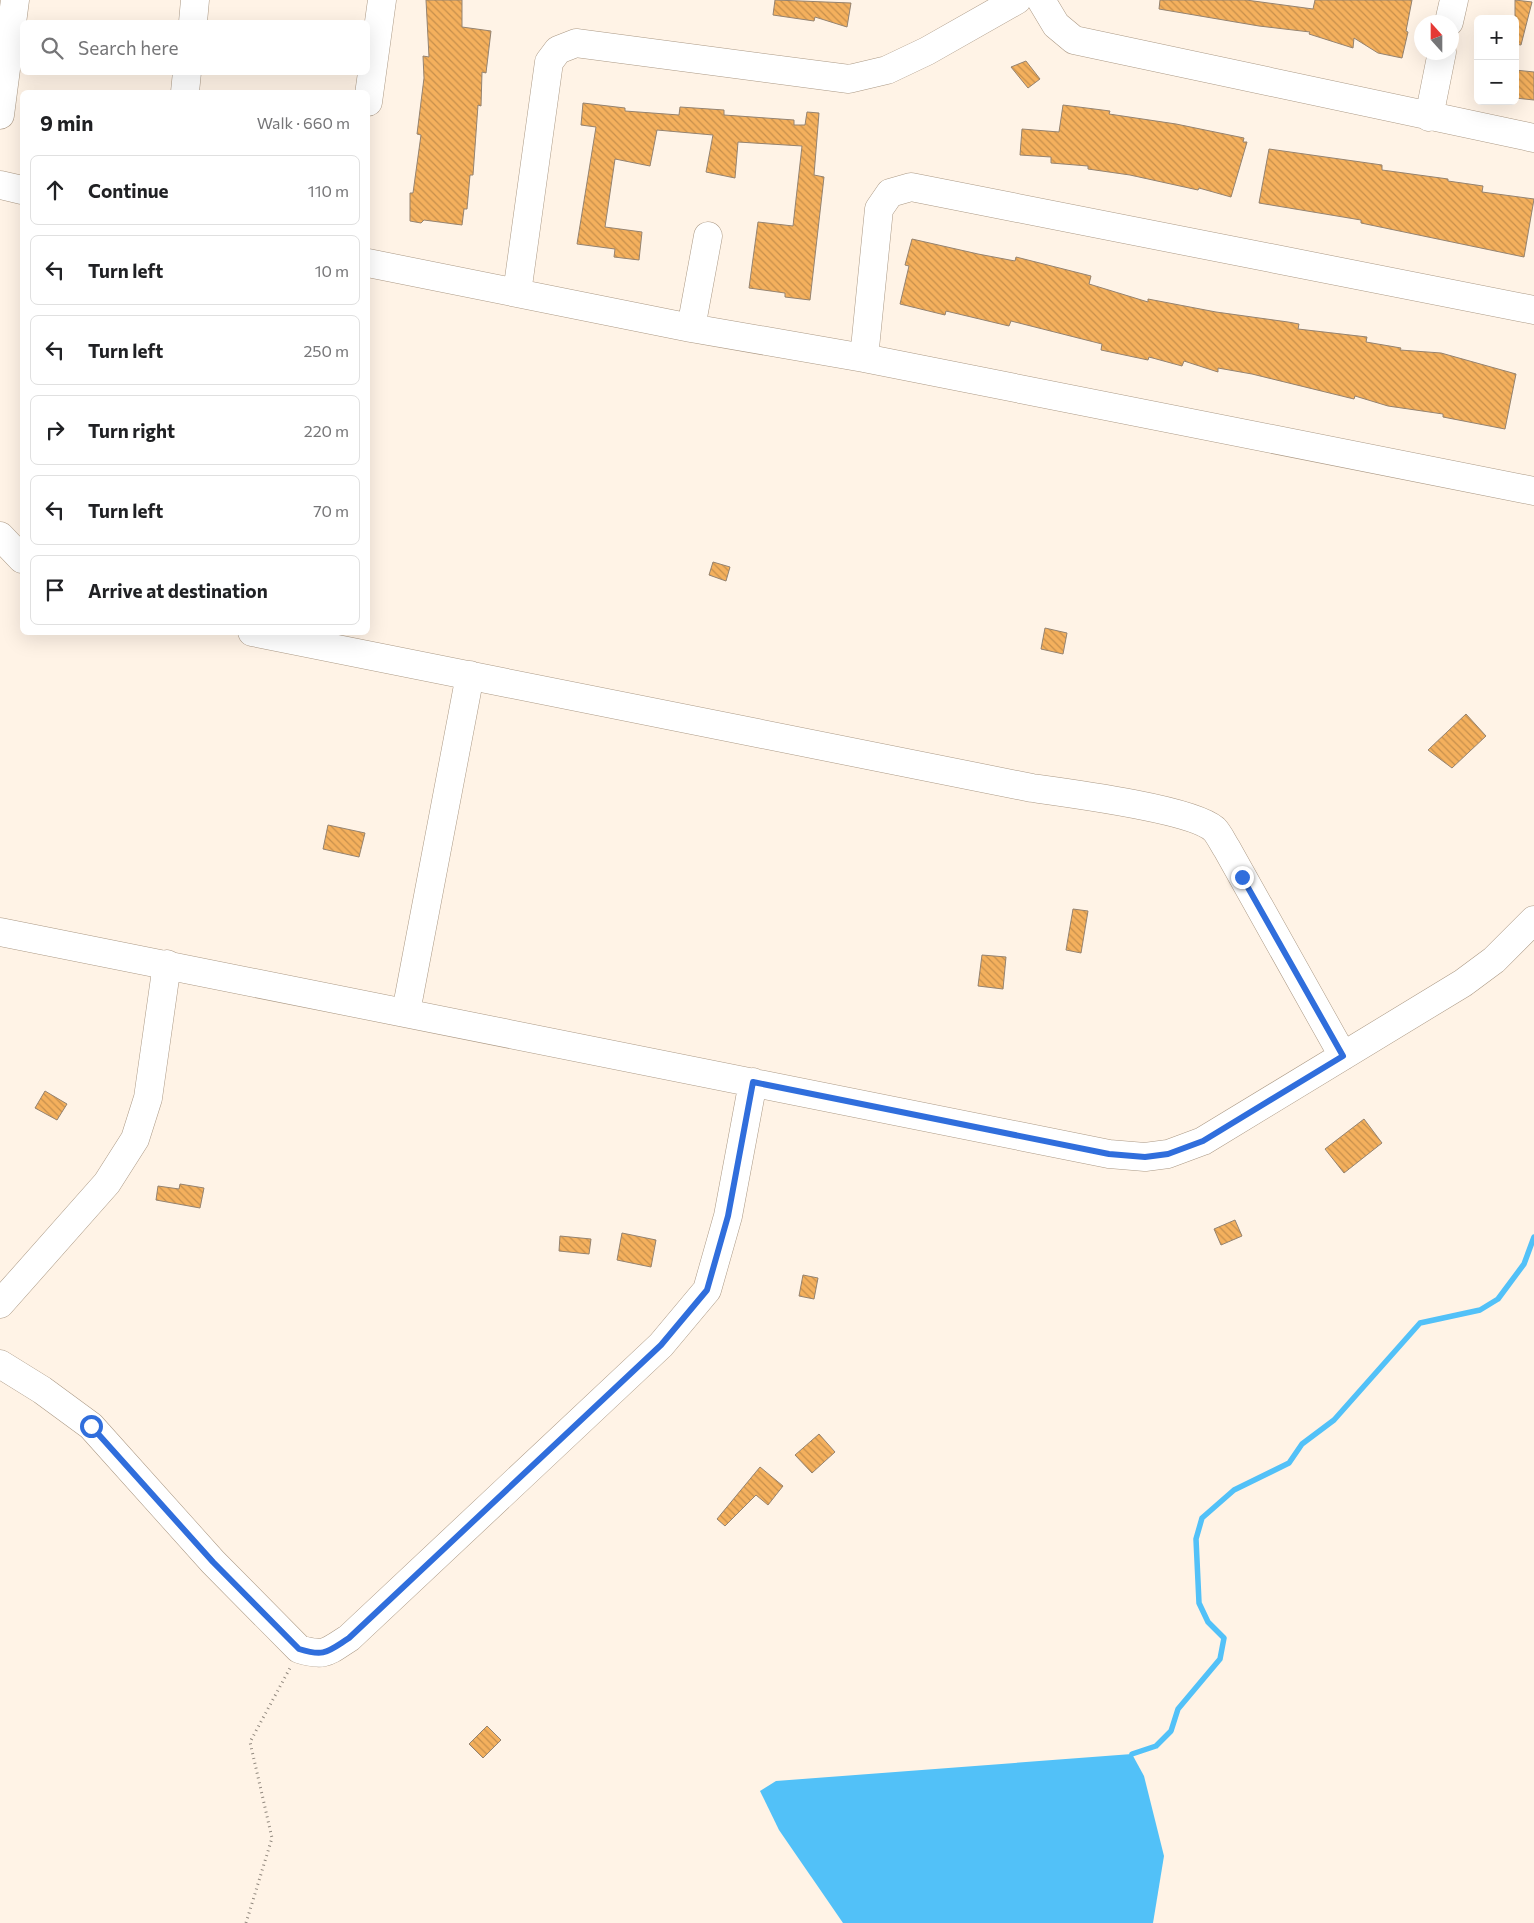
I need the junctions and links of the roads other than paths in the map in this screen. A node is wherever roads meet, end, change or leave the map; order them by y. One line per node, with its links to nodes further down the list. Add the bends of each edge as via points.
1 (195, 0): 8 (street)
2 (382, 0): 12 (street)
3 (1017, 0): 20 (street, via 927,51 886,70 849,79 576,44 558,50 549,62)
4 (1041, 0): 14 (street, via 1056,25 1074,40)
5 (1454, 0): 7 (street)
6 (10, 5): 13 (street)
7 (1451, 15)
8 (193, 20)
9 (1440, 60): 14 (street)
10 (187, 75): 11 (street)
11 (185, 90)
12 (370, 90)
13 (0, 115)
14 (1429, 118): 15 (street)
15 (1534, 138)
16 (0, 185): 17 (street)
17 (20, 190)
18 (708, 236): 22 (street)
19 (370, 263): 20 (street)
20 (517, 293): 22 (street)
21 (1534, 310): 23 (street, via 911,187 890,193 879,209)
22 (690, 328): 23 (street)
23 (864, 358): 24 (street)
24 (1534, 491)
25 (0, 536): 26 (street)
26 (20, 557)
27 (267, 635): 28 (street)
28 (470, 675): 32 (street); 33 (street, via 1032,788 1134,805 1197,821 1214,829 1226,848)
29 (1534, 920): 33 (street, via 1494,960)
30 (0, 932): 31 (street)
31 (167, 964): 32 (street); 35 (street, via 148,1098 135,1139 107,1183)
32 (406, 1012): 34 (street)
33 (1343, 1056): 34 (street, via 1203,1141 1168,1154 1145,1157 1109,1154)
34 (753, 1082): 36 (street, via 728,1216 707,1290 661,1345 349,1638 332,1650 318,1655 299,1649 213,1562 91,1426)
35 (0, 1304)
36 (0, 1364)

